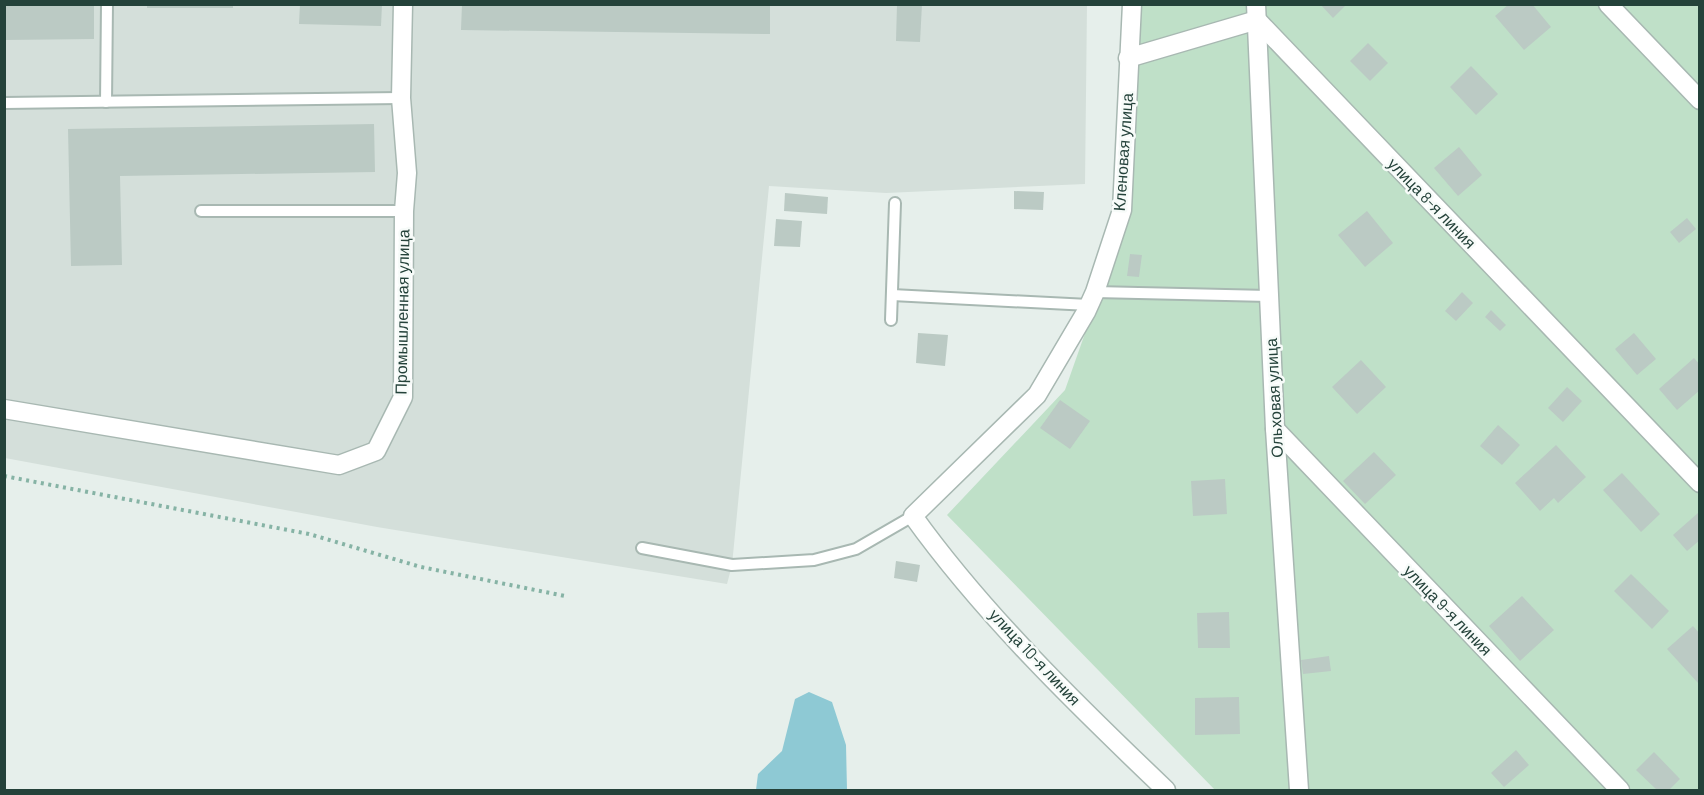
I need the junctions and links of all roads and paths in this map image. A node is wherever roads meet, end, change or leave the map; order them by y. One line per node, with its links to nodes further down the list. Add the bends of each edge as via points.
1 (107, 4): 9 (lane)
2 (403, 4): 7 (street, Промышленная улица)
3 (1132, 4): 6 (street, Кленовая улица)
4 (1608, 4): 8 (street)
5 (1256, 12): 6 (street); 15 (street, Ольховая улица); 21 (street, улица 8-я линия)
6 (1128, 58): 16 (street, Кленовая улица, via 1122,210)
7 (401, 98): 9 (lane); 13 (street, Промышленная улица, via 407,173)
8 (1700, 100)
9 (106, 102): 10 (lane)
10 (4, 103)
11 (895, 203): 14 (lane)
12 (201, 211): 13 (lane)
13 (404, 211): 18 (street, Промышленная улица, via 403,397 376,451 339,465)
14 (892, 295): 16 (lane); 17 (lane)
15 (1269, 296): 16 (lane); 19 (street, Ольховая улица)
16 (1092, 298): 22 (street, Кленовая улица, via 1037,395)
17 (891, 320)
18 (4, 410)
19 (1275, 429): 26 (street, Ольховая улица); 27 (street, улица 9-я линия)
20 (4, 476): 24 (path, via 309,534 421,567)
21 (1700, 483)
22 (914, 516): 23 (lane, via 856,549 814,560 732,565); 25 (street, улица 10-я линия, via 945,559 1083,710)
23 (642, 548)
24 (565, 596)
25 (1166, 790)
26 (1299, 790)
27 (1620, 790)

